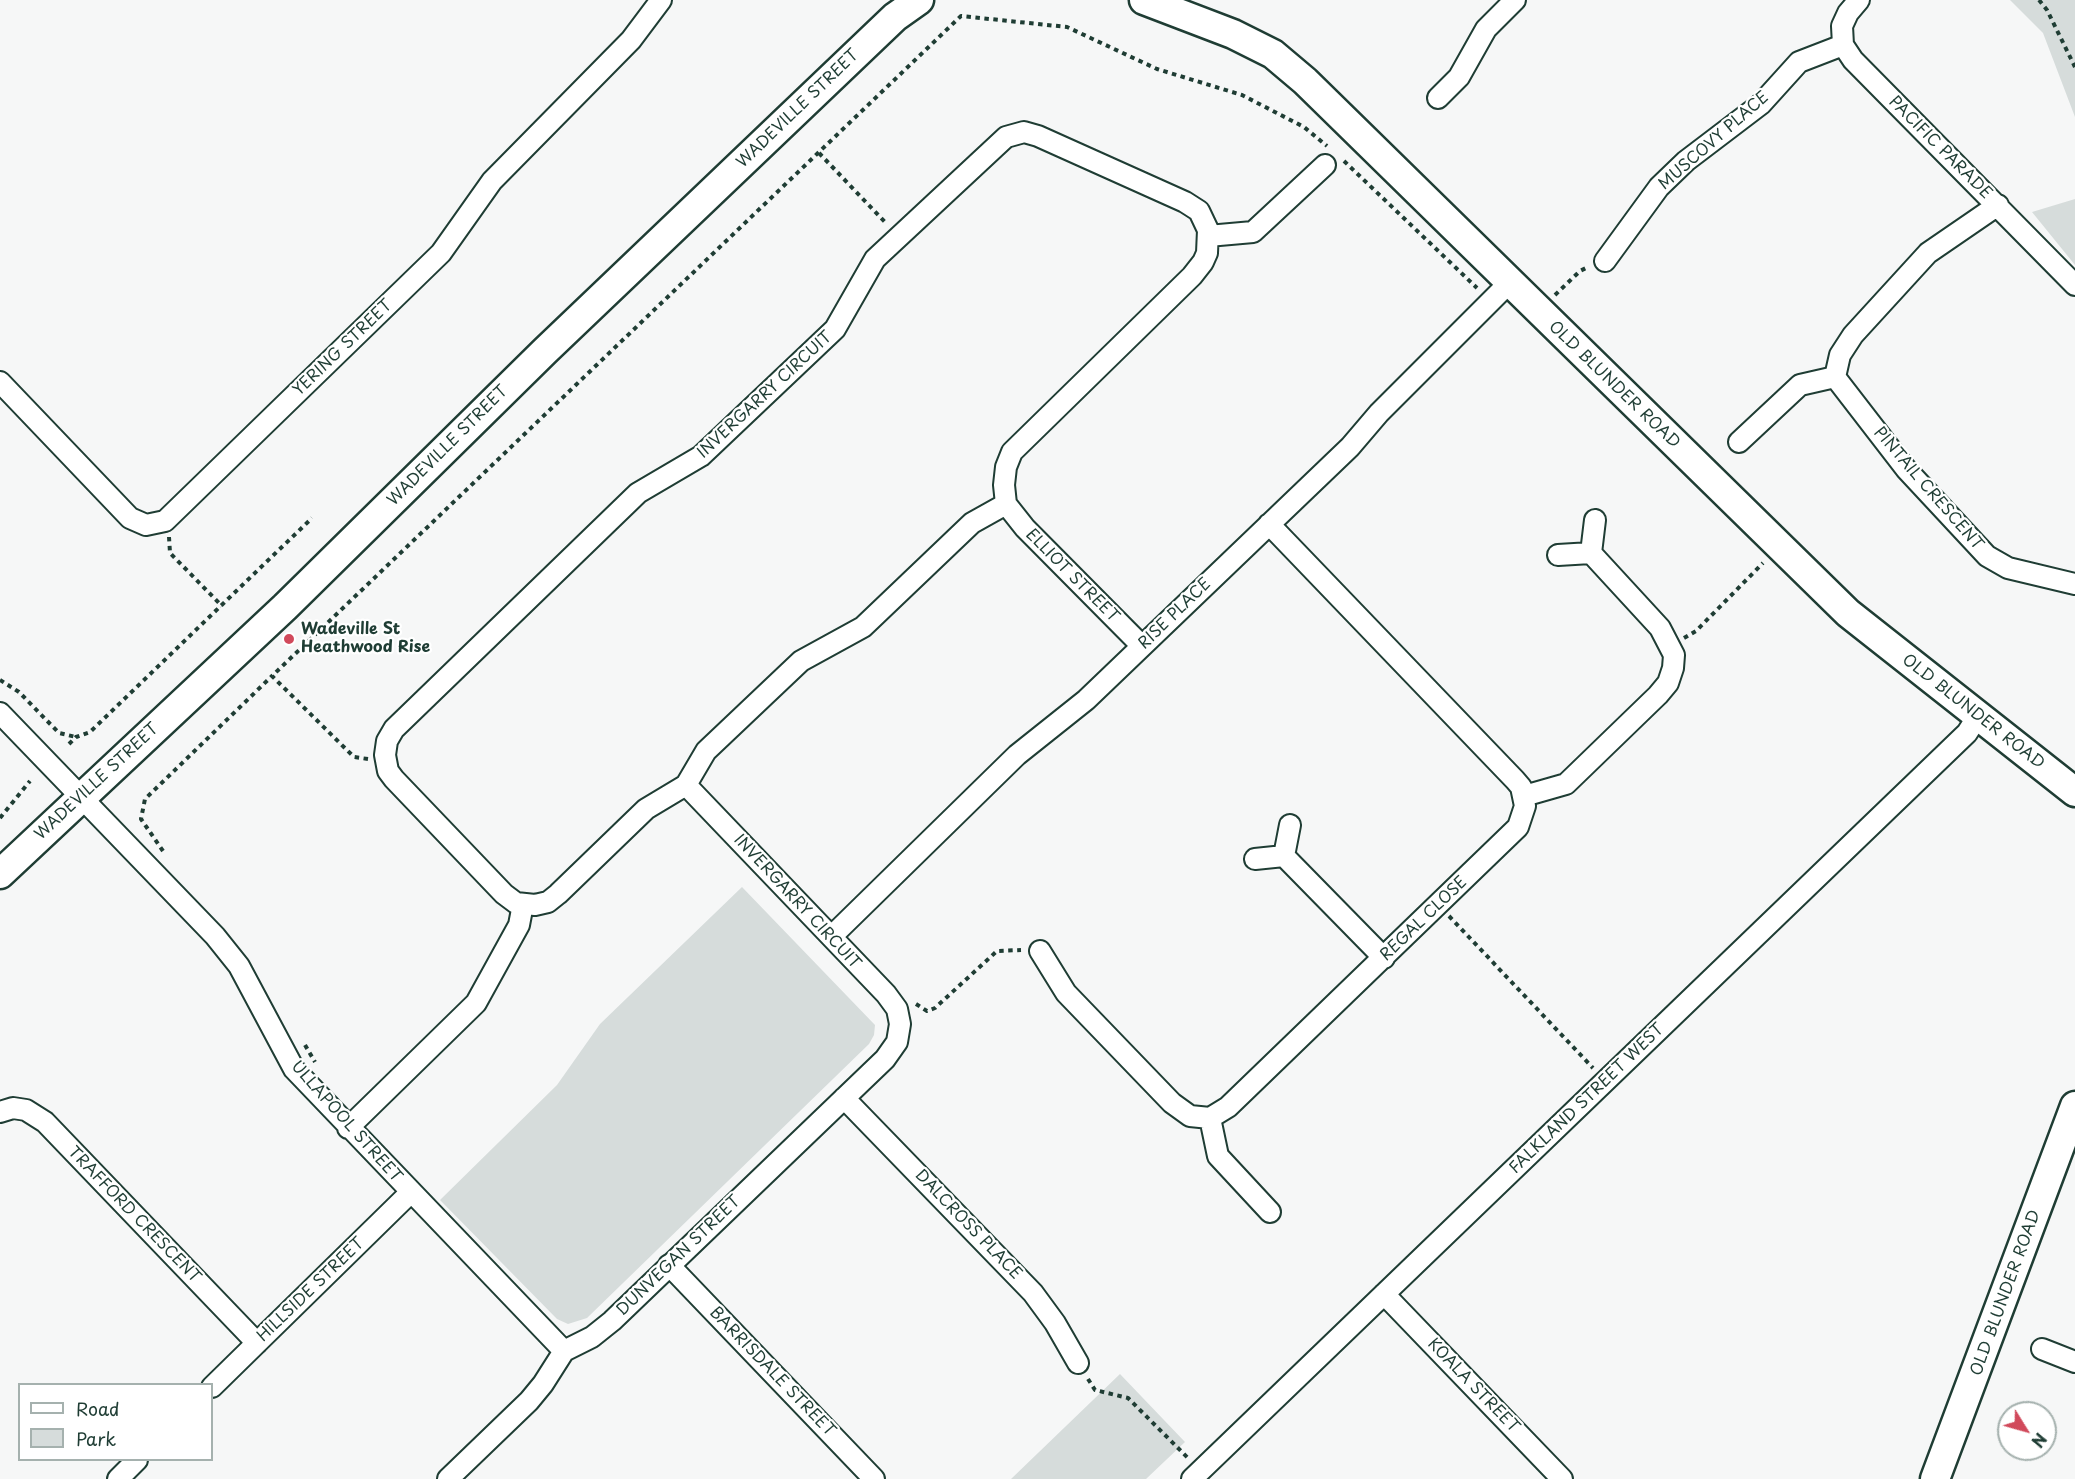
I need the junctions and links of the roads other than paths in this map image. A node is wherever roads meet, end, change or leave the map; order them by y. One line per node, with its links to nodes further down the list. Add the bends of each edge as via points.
1 (661, 0): 16 (street, YERING STREET, via 631,40 492,181 441,253 165,521 146,525 130,518)
2 (919, 0): 6 (main road, WADEVILLE STREET)
3 (1144, 0): 14 (main road, OLD BLUNDER ROAD, via 1233,34 1273,54 1305,81)
4 (1515, 0): 8 (street, via 1486,29 1459,77)
5 (1859, 0): 7 (street, via 1842,26)
6 (901, 8): 29 (main road, WADEVILLE STREET, via 285,607)
7 (1843, 45): 10 (street, PACIFIC PARADE, via 1861,68); 12 (street, MUSCOVY PLACE, via 1799,62 1761,104 1686,161 1659,187)
8 (1438, 98)
9 (1332, 157): 11 (street, via 1253,232)
10 (1998, 205): 13 (street, PACIFIC PARADE); 15 (street, via 1928,253 1853,335 1840,356)
11 (1208, 236): 18 (street, via 1203,262 1192,276 1012,452 1006,467); 35 (street, INVERGARRY CIRCUIT, via 1204,219 1185,202 1038,136 1024,132 1006,137 875,259 835,329 701,456 638,493 402,720 387,741 386,763 394,779 504,894)
12 (1605, 261)
13 (2075, 285)
14 (1500, 291): 20 (street, RISE PLACE, via 1378,413 1350,447); 26 (main road, OLD BLUNDER ROAD, via 1538,311 1848,613)
15 (1835, 377): 17 (street, via 1800,385); 23 (street, PINTAIL CRESCENT, via 1906,469 1987,556 2008,568)
16 (0, 382)
17 (1739, 442)
18 (1006, 504): 24 (street, ELLIOT STREET); 27 (street, via 972,523 863,627 801,661 706,751)
19 (1595, 520): 21 (street)
20 (1269, 524): 24 (street, RISE PLACE); 30 (street, via 1515,780)
21 (1591, 553): 22 (street); 30 (street, via 1660,628 1674,655 1673,668 1658,695 1566,784)
22 (1558, 555)
23 (2075, 584)
24 (1142, 646): 36 (street, RISE PLACE, via 1086,700 1017,754)
25 (0, 712): 29 (street, ULLAPOOL STREET)
26 (1978, 716): 28 (main road, OLD BLUNDER ROAD); 48 (street, FALKLAND STREET WEST, via 1967,733)
27 (686, 785): 35 (street, via 646,809 548,902); 36 (street, INVERGARRY CIRCUIT)
28 (2075, 792)
29 (80, 796): 34 (main road, WADEVILLE STREET); 44 (street, ULLAPOOL STREET, via 215,936 239,966 294,1069)
30 (1524, 796): 38 (street, REGAL CLOSE, via 1523,817 1518,827)
31 (1290, 825): 32 (street)
32 (1284, 856): 33 (street); 38 (street)
33 (1256, 859)
34 (0, 874)
35 (523, 904): 44 (street, via 519,925 476,1003)
36 (832, 936): 39 (street, INVERGARRY CIRCUIT, via 886,994 897,1009)
37 (1040, 951): 43 (street, via 1066,993 1172,1103 1190,1116)
38 (1384, 958): 43 (street, REGAL CLOSE, via 1228,1107)
39 (900, 1024): 40 (street, DUNVEGAN STREET, via 897,1042 885,1059)
40 (844, 1098): 47 (street, DUNVEGAN STREET); 53 (street, DALCROSS PLACE, via 1033,1293)
41 (2075, 1106): 61 (main road, OLD BLUNDER ROAD)
42 (0, 1112): 49 (street, TRAFFORD CRESCENT, via 26,1110 45,1122)
43 (1210, 1118): 46 (street, via 1218,1156)
44 (348, 1128): 45 (street, ULLAPOOL STREET)
45 (411, 1192): 49 (street, HILLSIDE STREET); 51 (street, ULLAPOOL STREET)
46 (1270, 1212)
47 (669, 1265): 51 (street, DUNVEGAN STREET, via 606,1326); 56 (street, BARRISDALE STREET)
48 (1384, 1294): 57 (street, FALKLAND STREET WEST); 60 (street, KOALA STREET)
49 (257, 1343): 54 (street, HILLSIDE STREET)
50 (2042, 1349): 52 (street)
51 (564, 1351): 59 (street, via 529,1401)
52 (2075, 1362)
53 (1078, 1363)
54 (213, 1386)
55 (136, 1461): 58 (street)
56 (862, 1475)
57 (1196, 1475)
58 (117, 1479)
59 (448, 1479)
60 (1562, 1479)
61 (1935, 1479)

